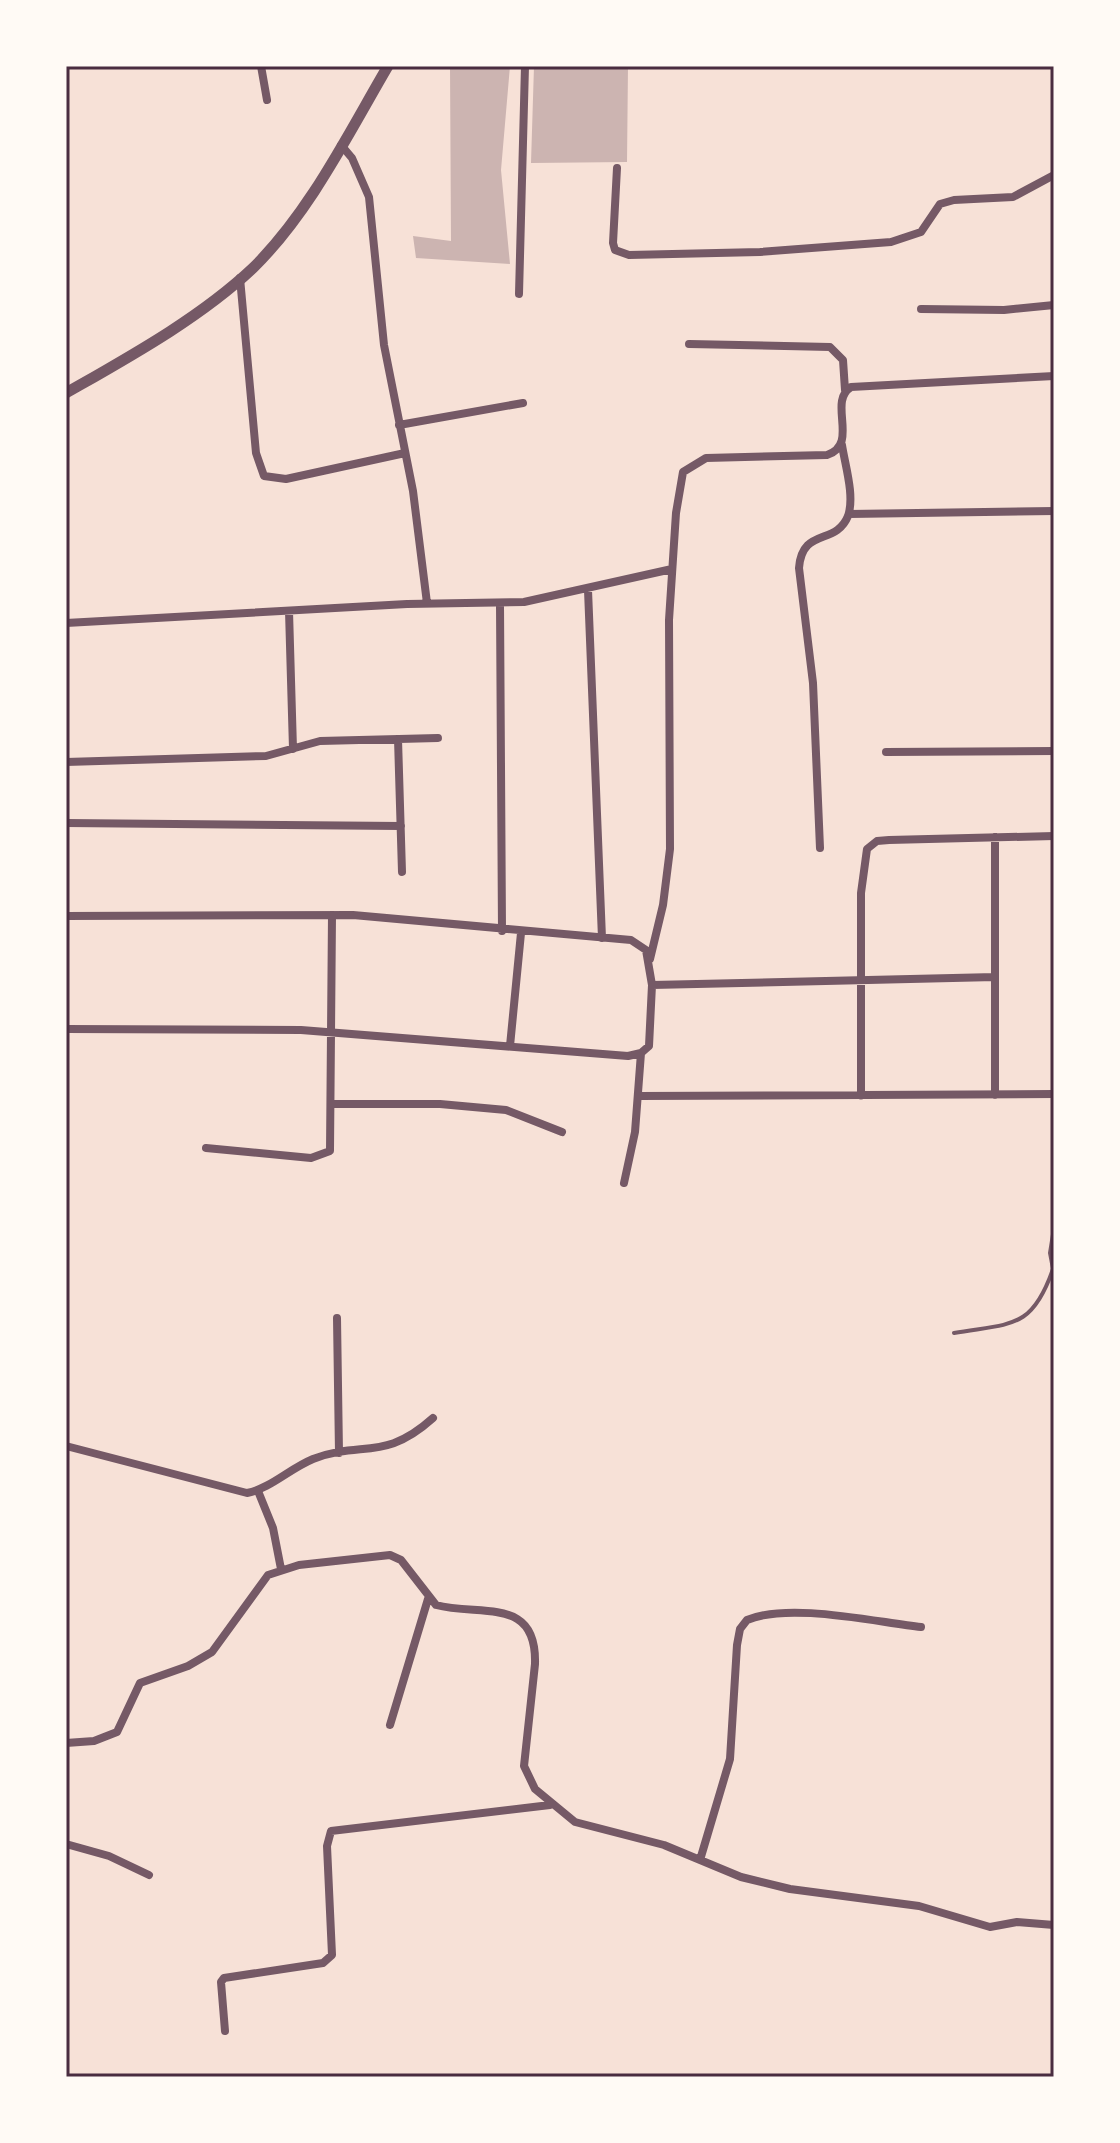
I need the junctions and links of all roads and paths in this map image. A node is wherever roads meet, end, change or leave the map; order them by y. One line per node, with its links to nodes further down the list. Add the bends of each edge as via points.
1 (261, 66): 4 (street)
2 (388, 66): 5 (street)
3 (525, 66): 9 (street)
4 (267, 100)
5 (341, 145): 8 (street, via 276,243); 17 (street, via 369,197)
6 (617, 168): 7 (street, via 613,243 615,250 629,255 760,252 906,239 927,226 940,204 1013,197)
7 (1054, 175)
8 (240, 278): 15 (street); 19 (street, via 256,453 264,476 286,479)
9 (519, 294)
10 (1054, 305): 11 (street)
11 (921, 309)
12 (689, 344): 14 (street, via 830,347 843,360)
13 (1054, 376): 14 (street)
14 (845, 390): 18 (street)
15 (66, 393)
16 (523, 403): 17 (street)
17 (399, 425): 19 (street)
18 (842, 444): 21 (street); 22 (street, via 827,455 732,456 691,464 680,484)
19 (405, 453): 24 (street)
20 (1054, 511): 21 (street)
21 (849, 514): 38 (street, via 841,529 806,544 800,554 817,735)
22 (672, 569): 23 (street); 45 (street, via 673,812 665,890)
23 (588, 590): 25 (street); 44 (street)
24 (427, 603): 25 (street); 26 (street)
25 (500, 604): 42 (street)
26 (289, 611): 27 (street); 30 (street)
27 (66, 623)
28 (438, 738): 29 (street)
29 (398, 739): 30 (street, via 320,741); 35 (street)
30 (293, 749): 33 (street, via 266,756)
31 (1054, 751): 32 (street)
32 (886, 752)
33 (66, 762)
34 (66, 823): 35 (street)
35 (401, 826): 39 (street)
36 (1054, 836): 37 (street)
37 (995, 837): 46 (street); 47 (street, via 877,841 867,849)
38 (820, 848)
39 (402, 872)
40 (332, 915): 41 (street); 42 (street); 50 (street)
41 (66, 916)
42 (502, 931): 43 (street)
43 (521, 933): 44 (street); 51 (street)
44 (602, 938): 45 (street, via 640,943)
45 (649, 960): 48 (street)
46 (995, 977): 47 (street); 54 (street)
47 (860, 980): 48 (street); 56 (street)
48 (652, 985): 52 (street, via 652,1030 649,1046)
49 (66, 1029): 50 (street)
50 (331, 1032): 51 (street); 57 (street)
51 (510, 1046): 52 (street, via 613,1056)
52 (641, 1053): 55 (street)
53 (1054, 1094): 54 (street)
54 (995, 1095): 56 (street)
55 (639, 1096): 56 (street); 60 (street)
56 (861, 1096)
57 (332, 1104): 58 (street, via 428,1103 506,1110); 59 (street, via 333,1142 322,1156)
58 (562, 1132)
59 (206, 1148)
60 (624, 1183)
61 (1054, 1228): 62 (lane)
62 (1053, 1272): 64 (lane, via 1043,1297 1023,1318)
63 (337, 1318): 67 (street)
64 (954, 1333)
65 (433, 1418): 67 (street, via 387,1447)
66 (66, 1446): 68 (street, via 236,1492)
67 (339, 1453): 68 (street, via 300,1464)
68 (258, 1491): 69 (street)
69 (281, 1569): 70 (street, via 390,1555 410,1570); 73 (street, via 259,1586 212,1652 140,1683 117,1732)
70 (428, 1599): 72 (street); 74 (street, via 447,1608 511,1614 529,1628 536,1648 524,1766)
71 (921, 1627): 76 (street, via 808,1615 747,1620 737,1645 730,1759)
72 (390, 1725)
73 (66, 1743)
74 (550, 1805): 76 (street, via 586,1826 664,1845); 79 (street, via 331,1831 327,1846 332,1955 323,1963 224,1978)
75 (66, 1844): 77 (street)
76 (700, 1860): 78 (street, via 790,1889 919,1906 984,1926)
77 (149, 1875)
78 (1054, 1925)
79 (225, 2031)

